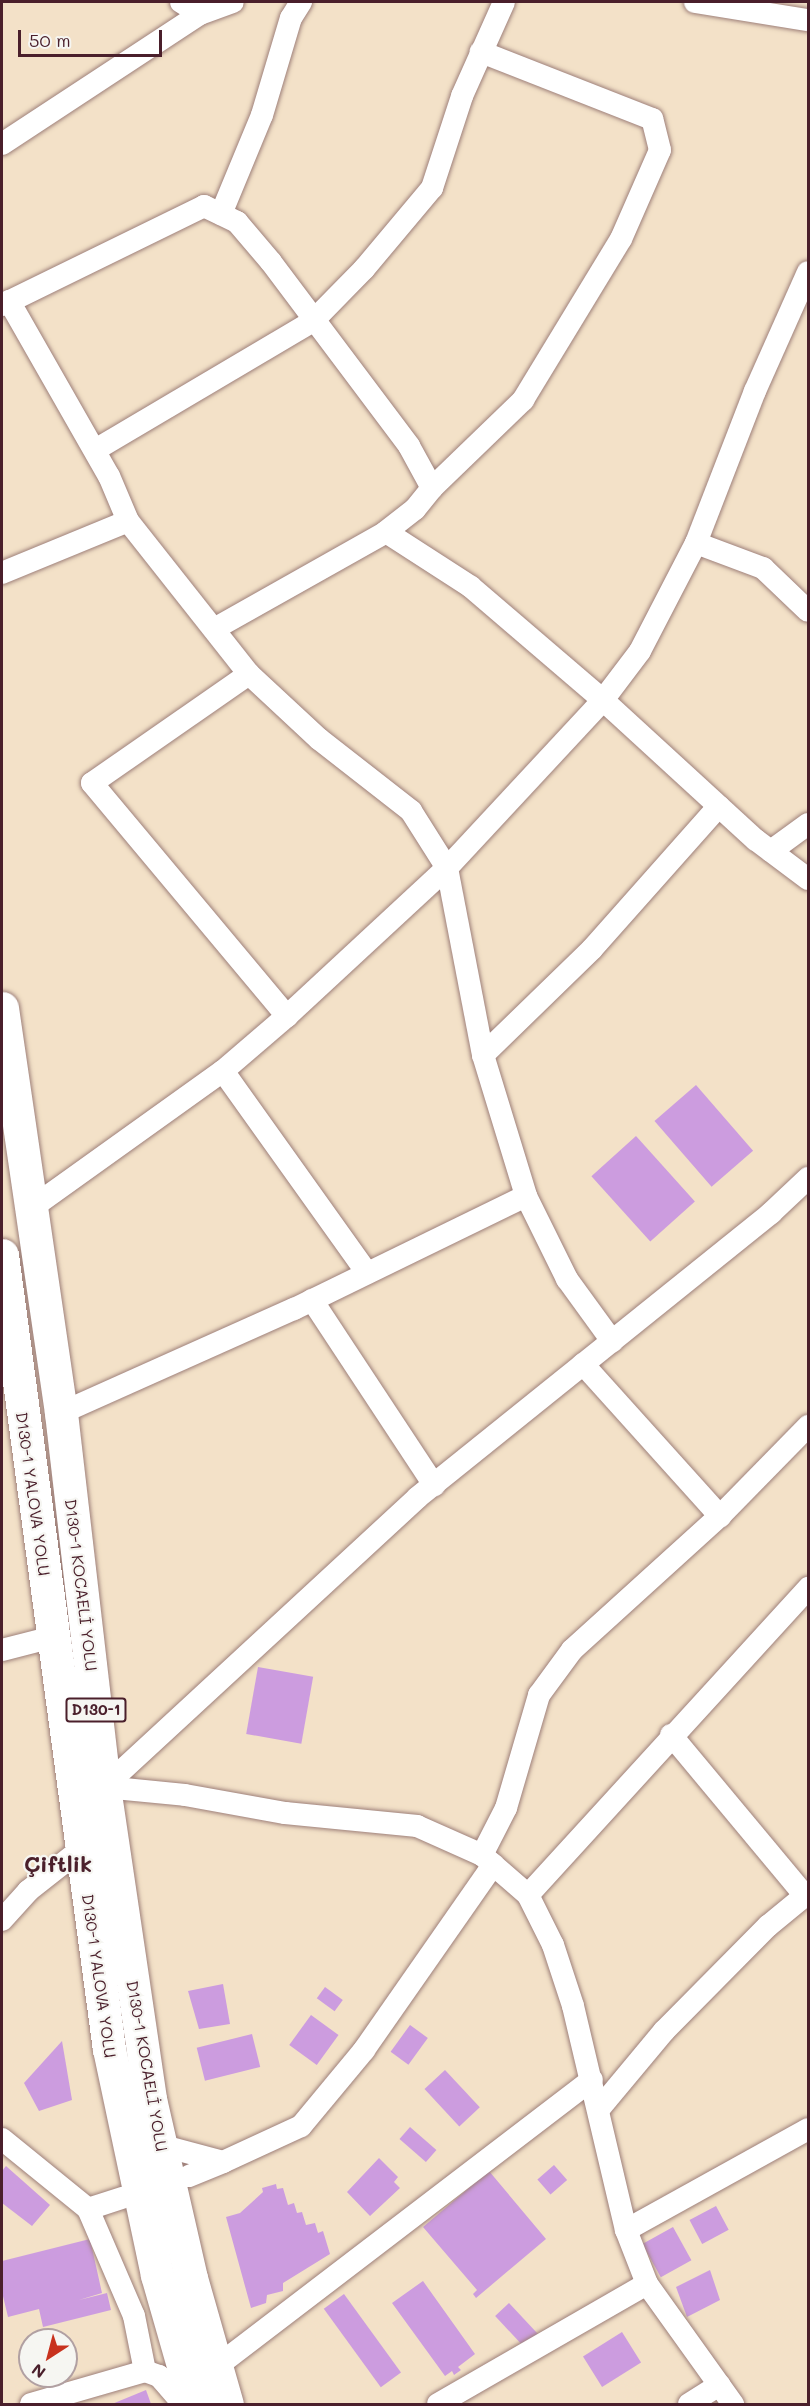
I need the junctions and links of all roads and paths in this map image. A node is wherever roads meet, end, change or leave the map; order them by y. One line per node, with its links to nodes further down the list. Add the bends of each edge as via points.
1 (181, 2): 6 (street)
2 (233, 2): 6 (street)
3 (300, 2): 10 (street, via 291,18 262,115)
4 (504, 2): 8 (street)
5 (695, 2): 7 (street)
6 (200, 14): 9 (street)
7 (808, 20)
8 (481, 52): 13 (street, via 432,188 364,269); 15 (street, via 652,119 660,150 621,239 523,400)
9 (2, 144)
10 (221, 214): 12 (street, via 204,206); 13 (street, via 237,222 265,254)
11 (808, 272): 18 (street, via 755,391)
12 (5, 303): 14 (street)
13 (312, 321): 14 (street); 15 (street, via 409,446)
14 (95, 450): 16 (street)
15 (432, 488): 17 (street, via 415,509)
16 (128, 521): 19 (street); 21 (street)
17 (386, 532): 21 (street); 23 (street, via 471,587)
18 (696, 543): 20 (street, via 764,568); 23 (street, via 640,651)
19 (2, 573)
20 (808, 612)
21 (214, 629): 22 (street)
22 (249, 674): 27 (street, via 319,739 411,810); 30 (street, via 92,783)
23 (603, 700): 24 (street); 27 (street)
24 (719, 806): 26 (street); 31 (street, via 592,950)
25 (808, 824): 26 (street)
26 (771, 851): 28 (street)
27 (447, 868): 30 (street); 31 (street)
28 (808, 879)
29 (2, 1008): 35 (highway, D130-1 KOCAELİ YOLU / D130-1)
30 (287, 1016): 32 (street)
31 (483, 1055): 34 (street)
32 (222, 1071): 35 (street); 37 (street)
33 (808, 1178): 39 (street)
34 (526, 1196): 37 (street); 39 (street, via 567,1279)
35 (30, 1209): 42 (highway, D130-1 KOCAELİ YOLU / D130-1)
36 (2, 1255): 41 (highway, D130-1 YALOVA YOLU / D130-1)
37 (367, 1273): 38 (street)
38 (312, 1300): 42 (street); 44 (street)
39 (612, 1341): 40 (street)
40 (583, 1364): 44 (street); 45 (street)
41 (10, 1380): 47 (highway, D130-1 YALOVA YOLU / D130-1)
42 (61, 1413): 50 (highway, D130-1 KOCAELİ YOLU / D130-1)
43 (808, 1426): 45 (street)
44 (434, 1485): 50 (street)
45 (720, 1516): 52 (street, via 572,1650 540,1695)
46 (808, 1588): 49 (street)
47 (53, 1637): 48 (street); 51 (highway, D130-1 YALOVA YOLU / D130-1)
48 (2, 1650)
49 (671, 1735): 53 (street); 54 (street)
50 (104, 1787): 52 (street, via 185,1795 285,1813 417,1826); 60 (highway, D130-1 KOCAELİ YOLU / D130-1)
51 (81, 1849): 55 (street, via 28,1891); 72 (highway, D130-1 YALOVA YOLU / D130-1, via 109,2049 138,2196)
52 (488, 1860): 53 (street); 61 (street, via 364,2050 301,2126)
53 (528, 1895): 56 (street, via 553,1946)
54 (807, 1895): 57 (street, via 768,1926 664,2031)
55 (2, 1920)
56 (592, 2080): 57 (street); 67 (street)
57 (599, 2109): 65 (street)
58 (808, 2129): 65 (street)
59 (2, 2139): 64 (street)
60 (160, 2145): 61 (street); 67 (highway, D130-1 KOCAELİ YOLU / D130-1)
61 (223, 2162): 62 (street)
62 (189, 2176)
63 (122, 2198): 64 (street)
64 (88, 2209): 68 (street, via 134,2316)
65 (626, 2229): 66 (street)
66 (647, 2284): 69 (street); 74 (street)
67 (216, 2367): 73 (highway, D130-1 KOCAELİ YOLU / D130-1)
68 (145, 2371): 70 (street); 71 (street, via 159,2376)
69 (720, 2385): 75 (street); 76 (street)
70 (31, 2404)
71 (183, 2404)
72 (194, 2404)
73 (227, 2404)
74 (438, 2404)
75 (689, 2404)
76 (733, 2404)

